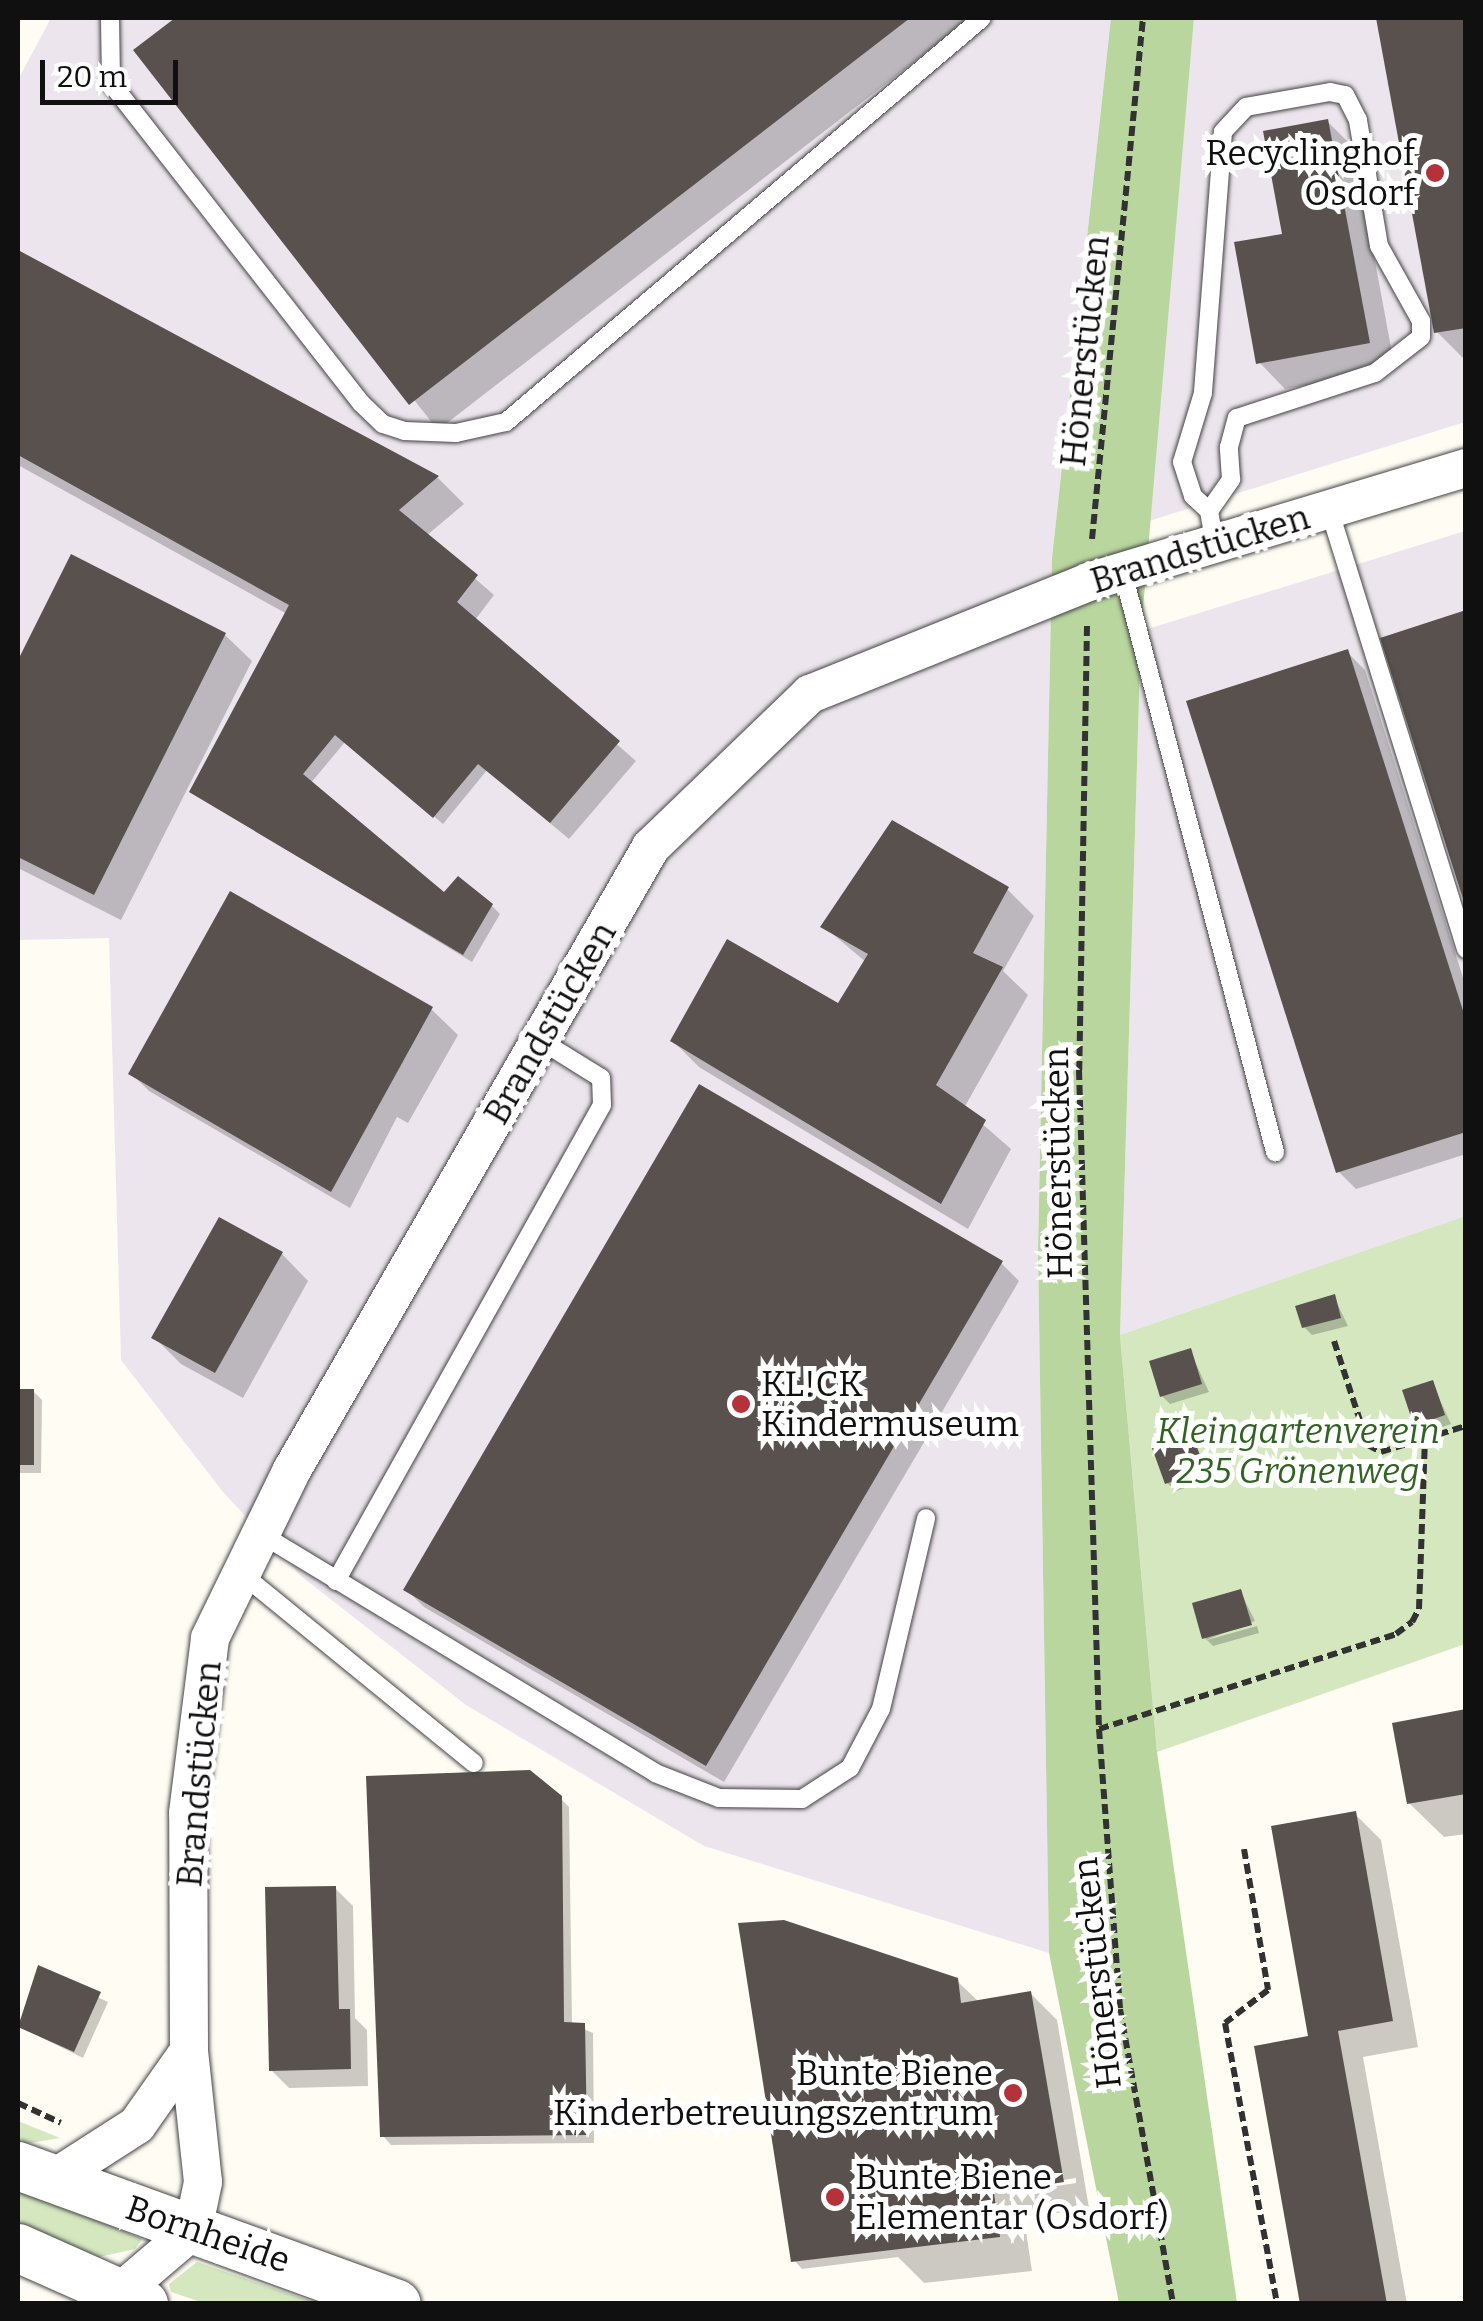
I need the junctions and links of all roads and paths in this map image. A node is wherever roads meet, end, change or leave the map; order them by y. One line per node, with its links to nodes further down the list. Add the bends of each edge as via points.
1 (110, 18): 2 (lane, via 111,83 361,403 383,424 404,431 456,433 506,422)
2 (982, 18)
3 (1142, 18): 7 (path, Hönerstücken)
4 (1466, 468): 5 (street, Brandstücken)
5 (1329, 509): 6 (street, Brandstücken); 8 (lane)
6 (1212, 528): 6 (lane, via 1231,479 1229,446 1237,418 1374,373 1422,337 1422,320 1380,246 1358,120 1345,95 1246,107 1223,132 1202,393 1182,462); 7 (street, Brandstücken)
7 (1106, 578): 9 (street, Brandstücken, via 810,694 652,847); 10 (lane); 18 (path, Hönerstücken, via 1079,1070)
8 (1466, 949)
9 (540, 1040): 15 (street, Brandstücken); 17 (lane, via 600,1078 602,1106)
10 (1275, 1152)
11 (1334, 1341): 13 (path, via 1368,1445 1381,1452)
12 (1466, 1426): 13 (path)
13 (1425, 1439): 18 (path, via 1419,1609 1412,1622 1396,1634)
14 (926, 1518): 17 (lane, via 881,1709 850,1768 802,1800 719,1798 655,1773)
15 (260, 1534): 16 (street, Brandstücken); 17 (lane)
16 (242, 1574): 19 (lane); 21 (street, Brandstücken, via 210,1638 188,1812)
17 (336, 1580)
18 (1099, 1729): 29 (path, Hönerstücken, via 1120,2010)
19 (474, 1763)
20 (1244, 1850): 30 (path, via 1268,1990 1226,2024)
21 (189, 2051): 24 (street, via 137,2125); 25 (street, Brandstücken, via 204,2146)
22 (18, 2103): 23 (path)
23 (76, 2130)
24 (35, 2172): 25 (street, Bornheide)
25 (193, 2230): 27 (street); 28 (street, Bornheide)
26 (18, 2248): 27 (street)
27 (131, 2299)
28 (398, 2304)
29 (1173, 2304)
30 (1277, 2304)

